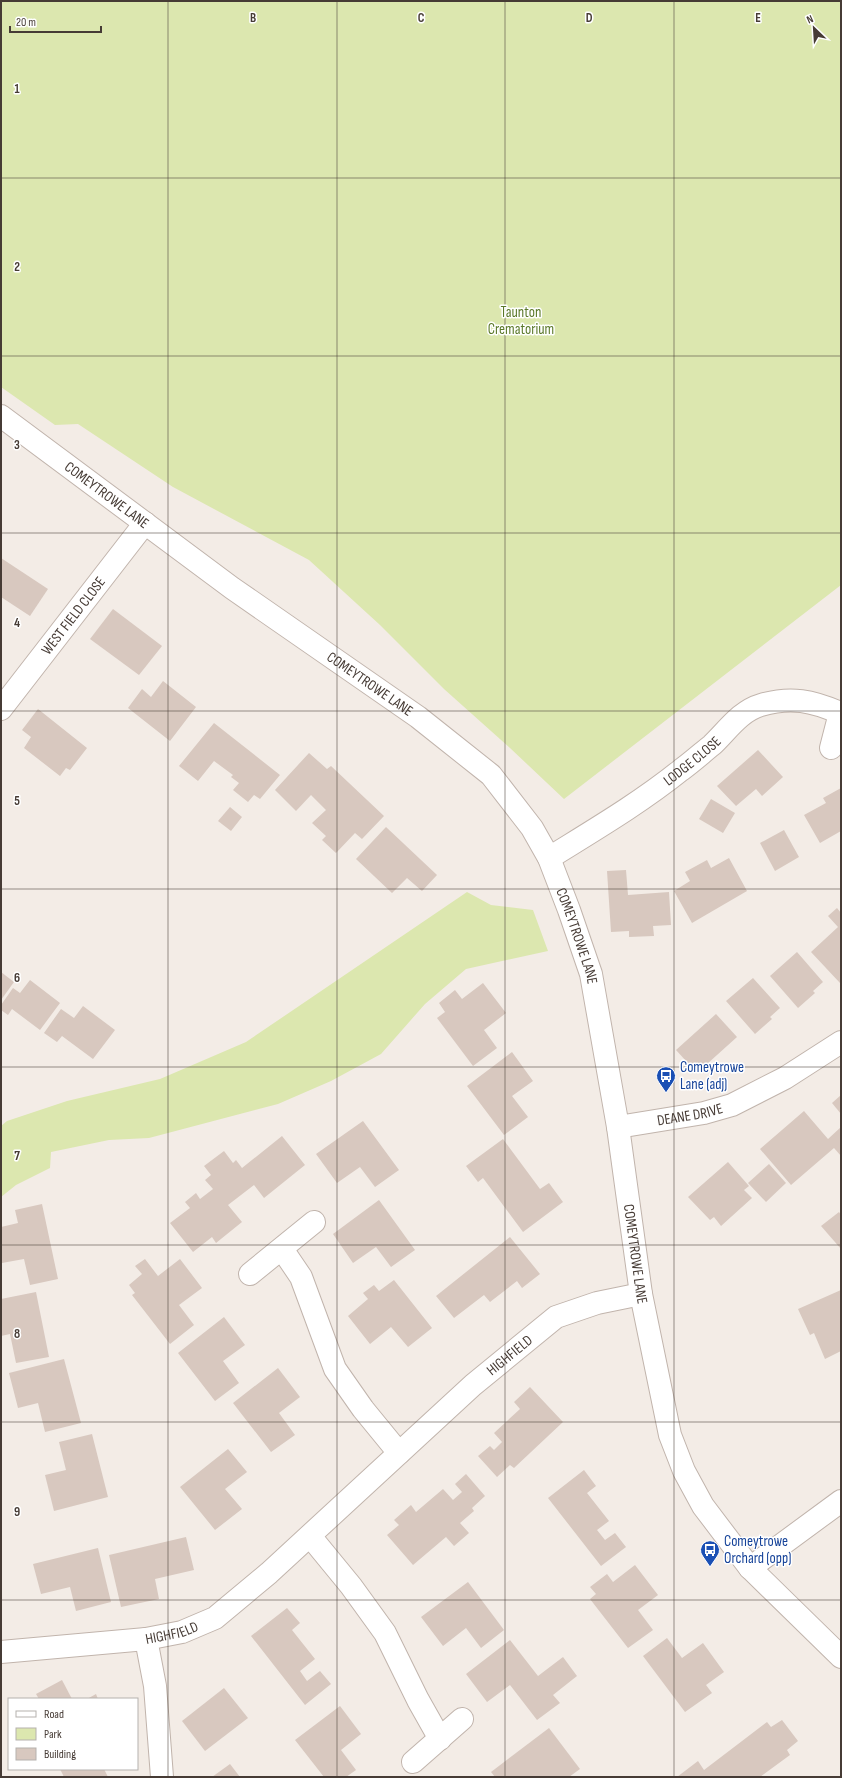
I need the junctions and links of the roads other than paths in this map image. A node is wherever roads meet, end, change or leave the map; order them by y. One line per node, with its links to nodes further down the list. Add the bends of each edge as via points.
1 (1, 416): 2 (street, COMEYTROWE LANE)
2 (146, 523): 3 (street, WEST FIELD CLOSE); 6 (street, COMEYTROWE LANE, via 232,588 418,717 491,775 532,828)
3 (1, 709)
4 (841, 714): 5 (street, LODGE CLOSE); 6 (street, LODGE CLOSE, via 802,700 760,705 738,718 681,770 633,805)
5 (831, 748)
6 (549, 858): 8 (street, COMEYTROWE LANE, via 591,974)
7 (841, 1042): 8 (street, DEANE DRIVE, via 785,1078 732,1105 696,1114)
8 (618, 1127): 12 (street, COMEYTROWE LANE)
9 (314, 1222): 10 (street)
10 (282, 1248): 11 (street); 13 (street, via 301,1277 335,1370)
11 (250, 1274)
12 (641, 1294): 13 (street, HIGHFIELD, via 597,1303 556,1317 473,1385); 16 (street, COMEYTROWE LANE, via 670,1435 684,1471 702,1506)
13 (399, 1453): 15 (street, HIGHFIELD)
14 (841, 1501): 16 (street)
15 (310, 1536): 17 (street, HIGHFIELD, via 215,1618 182,1632); 21 (street, via 385,1633)
16 (750, 1568): 19 (street, COMEYTROWE LANE)
17 (146, 1639): 18 (street, HIGHFIELD); 23 (street, via 154,1686)
18 (1, 1652)
19 (841, 1657)
20 (462, 1719): 21 (street)
21 (440, 1739): 22 (street)
22 (413, 1762)
23 (162, 1777)

